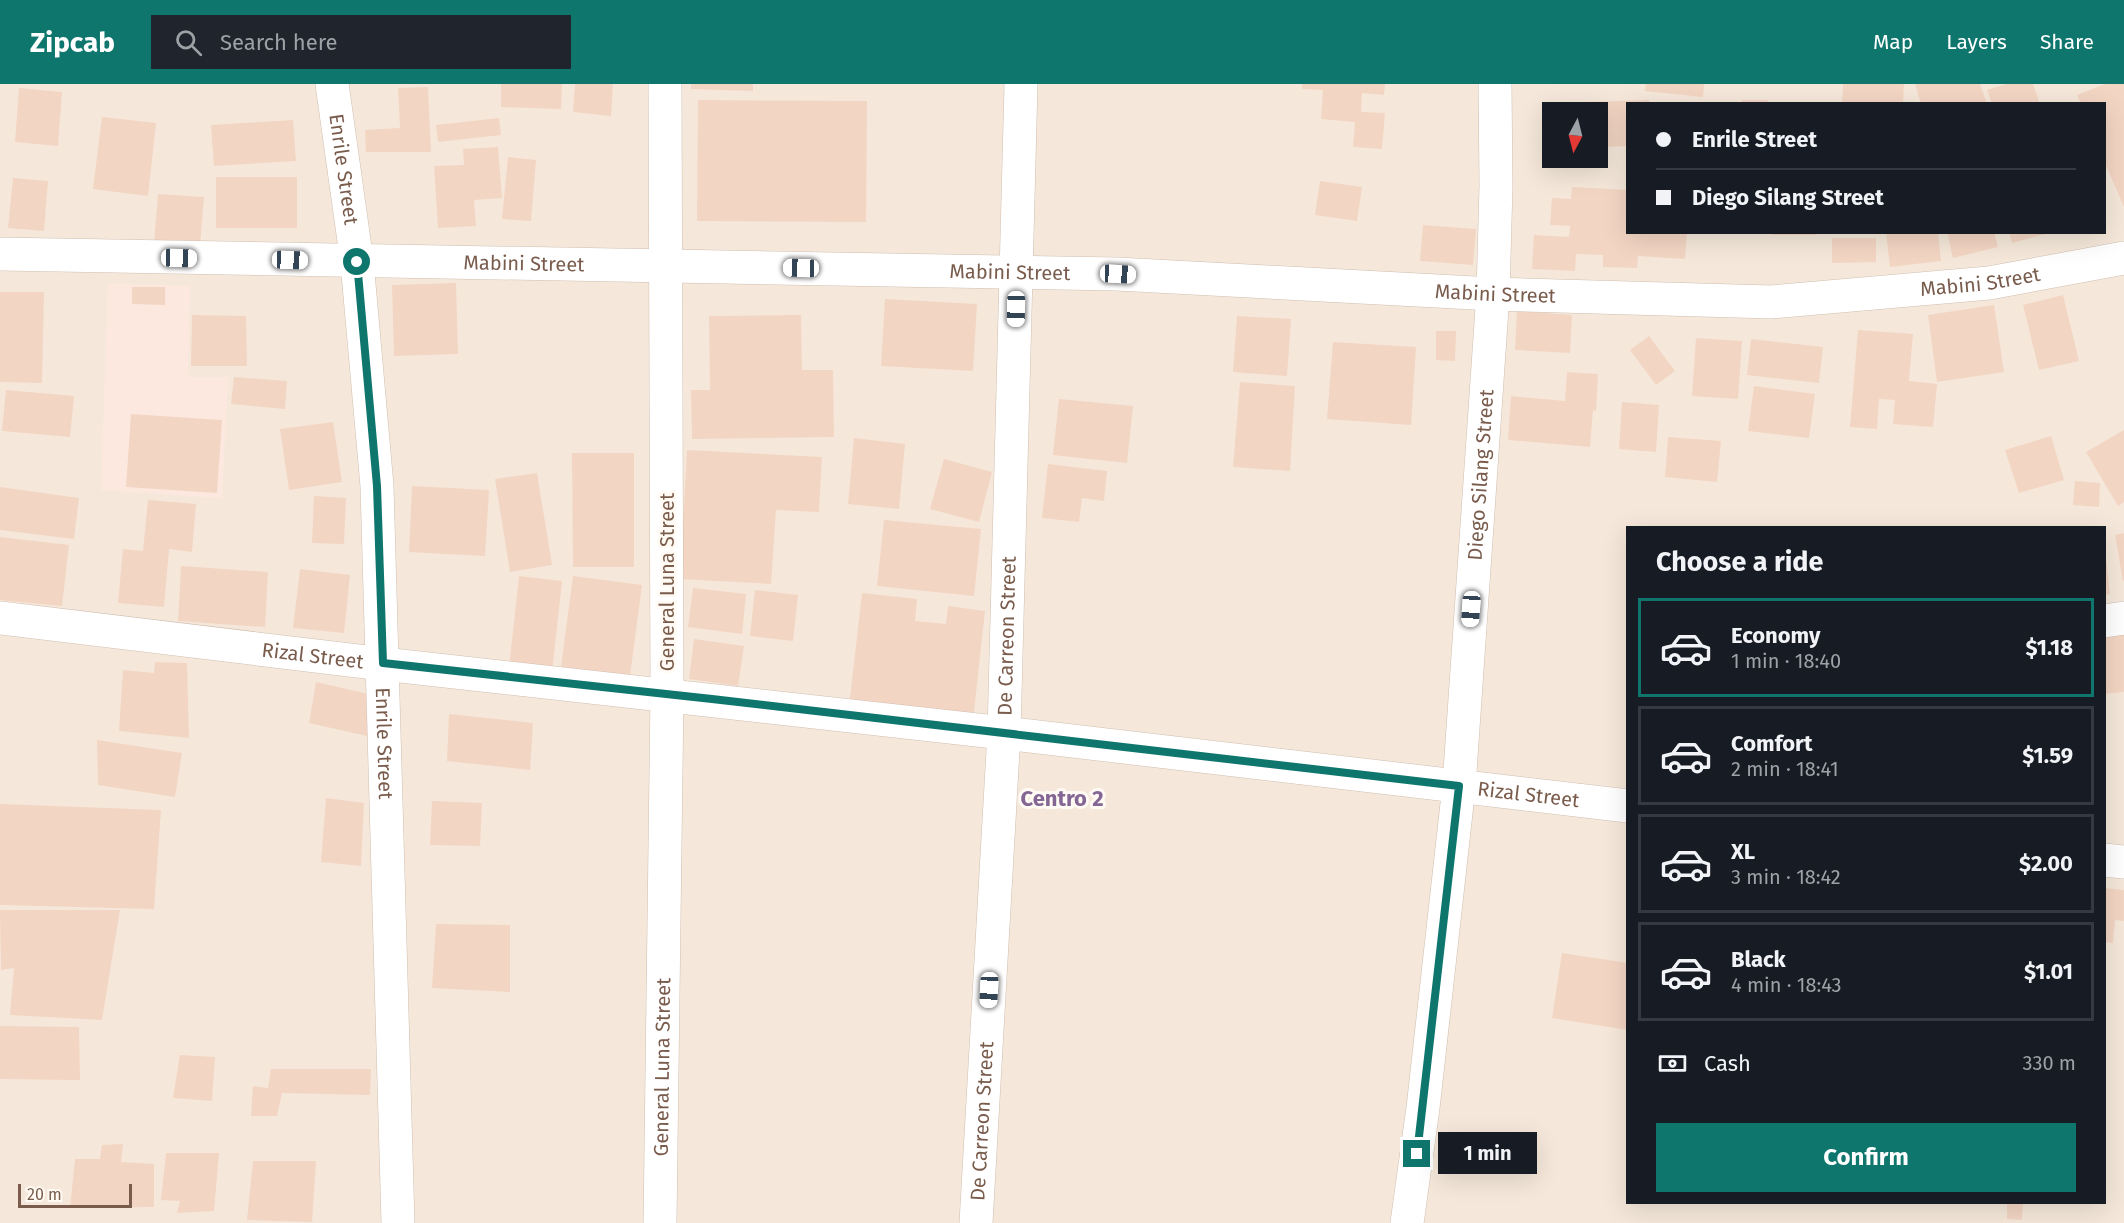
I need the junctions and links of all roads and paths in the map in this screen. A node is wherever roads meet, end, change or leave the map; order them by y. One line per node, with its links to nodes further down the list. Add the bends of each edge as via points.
1 (332, 84): 7 (street, Enrile Street)
2 (665, 84): 8 (street, General Luna Street)
3 (1021, 84): 9 (street, De Carreon Street)
4 (1495, 84): 10 (street, Diego Silang Street)
5 (0, 254): 7 (street, Mabini Street)
6 (2124, 258): 10 (street, Mabini Street, via 1989,283 1772,302)
7 (357, 262): 8 (street, Mabini Street); 14 (street, Enrile Street, via 377,486)
8 (665, 266): 9 (street, Mabini Street); 15 (street, General Luna Street)
9 (1017, 272): 10 (street, Mabini Street); 16 (street, De Carreon Street)
10 (1493, 294): 17 (street, Diego Silang Street)
11 (0, 618): 14 (street, Rizal Street)
12 (2124, 618): 13 (street)
13 (2106, 621)
14 (383, 663): 15 (street, Rizal Street); 21 (street, Enrile Street)
15 (667, 694): 16 (street, Rizal Street); 22 (street, General Luna Street)
16 (1004, 733): 17 (street, Rizal Street); 23 (street, De Carreon Street)
17 (1459, 786): 18 (street, Rizal Street); 24 (street, Diego Silang Street)
18 (1626, 806)
19 (2106, 860): 20 (street)
20 (2124, 862)
21 (398, 1223)
22 (660, 1223)
23 (976, 1223)
24 (1407, 1223)

